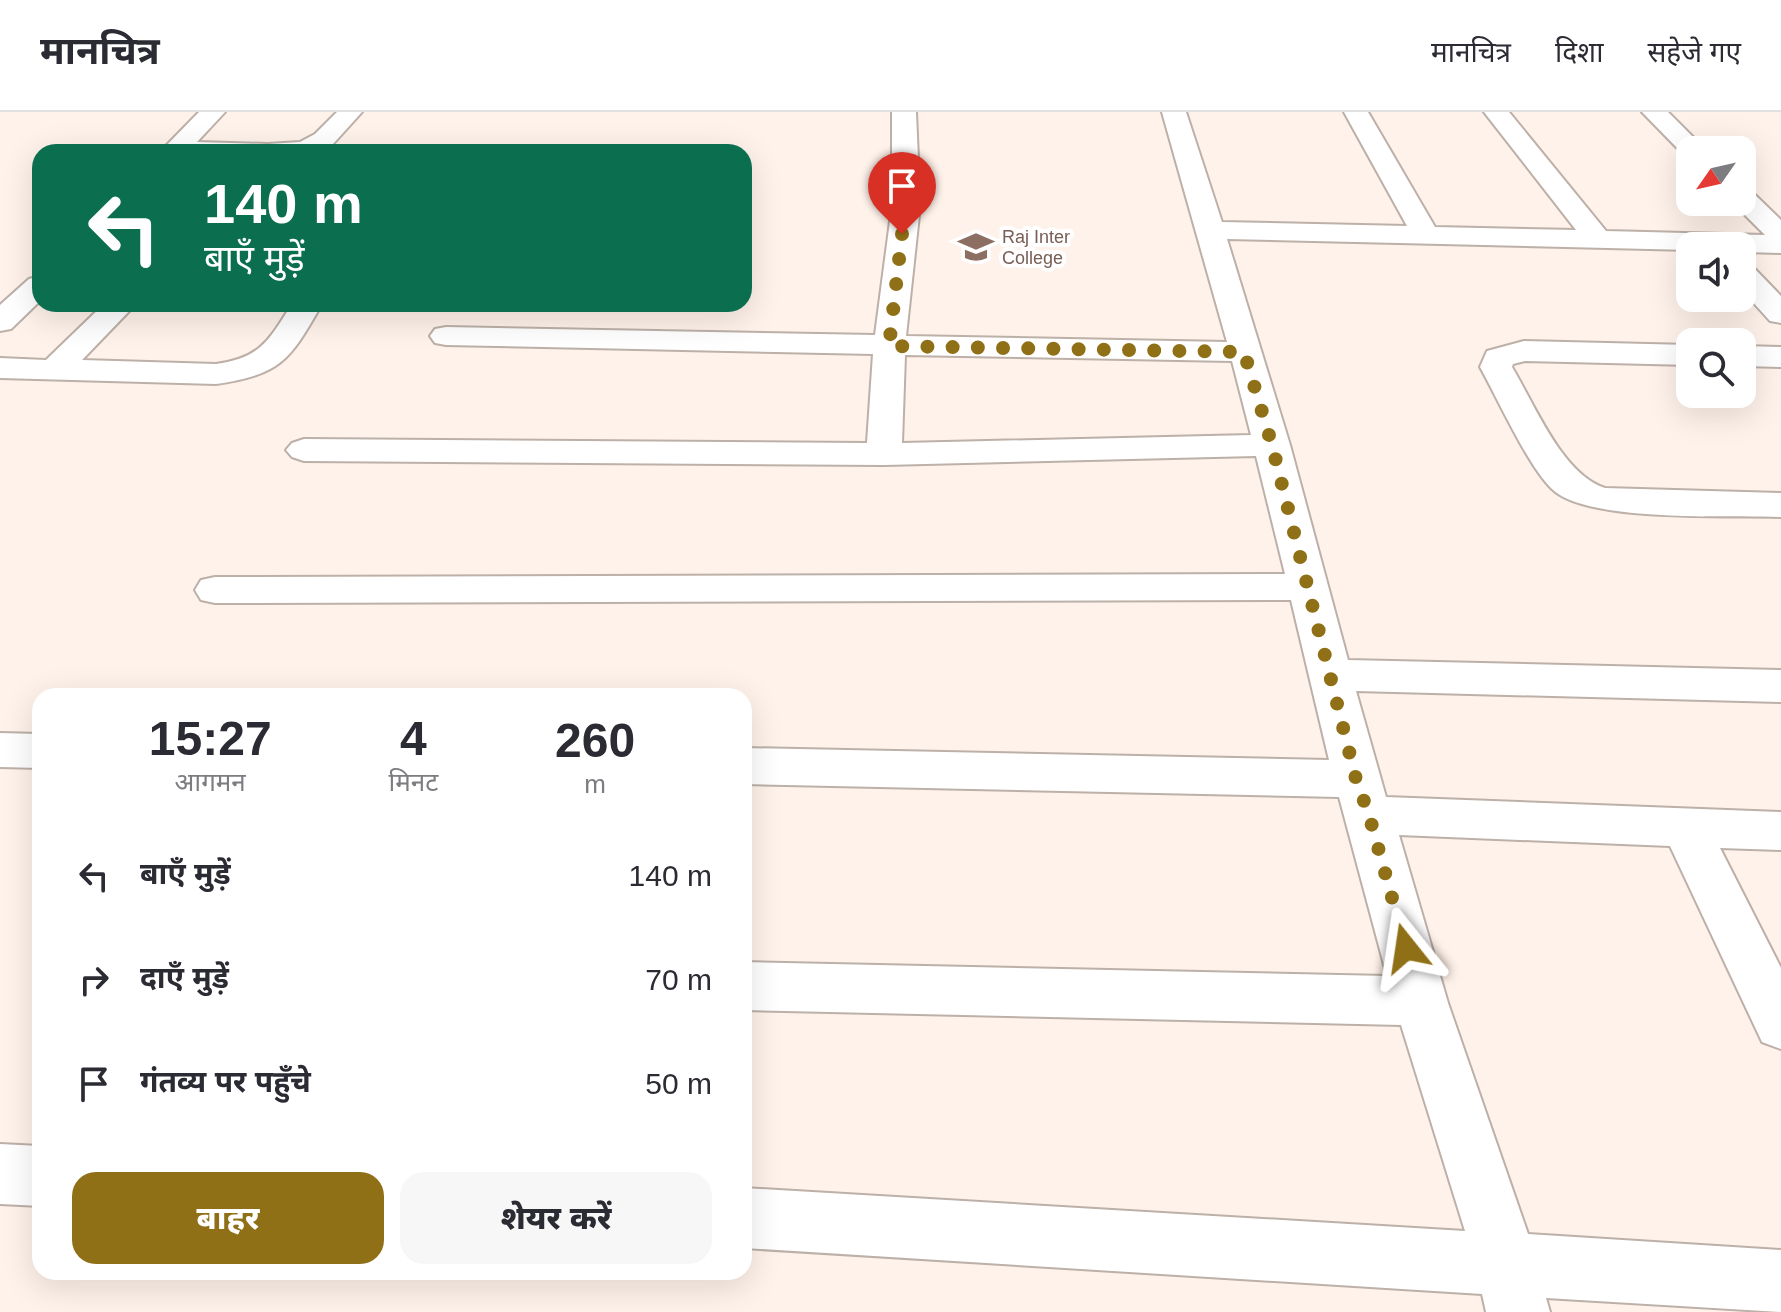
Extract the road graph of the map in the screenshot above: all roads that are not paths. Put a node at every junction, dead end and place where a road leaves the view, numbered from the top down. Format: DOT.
graph roads {
  1 [pos="213,112"];
  2 [pos="350,112"];
  3 [pos="904,112"];
  4 [pos="1174,112"];
  5 [pos="1356,112"];
  6 [pos="1496,112"];
  7 [pos="1654,112"];
  8 [pos="1679,136"];
  9 [pos="181,144"];
  10 [pos="321,144"];
  11 [pos="1756,211"];
  12 [pos="1212,230"];
  13 [pos="1781,235"];
  14 [pos="1426,236"];
  15 [pos="1599,241"];
  16 [pos="1676,244"];
  17 [pos="1756,244"];
  18 [pos="1781,244"];
  19 [pos="1756,287"];
  20 [pos="32,292"];
  21 [pos="113,312"];
  22 [pos="302,312"];
  23 [pos="1781,314"];
  24 [pos="0,322"];
  25 [pos="446,336"];
  26 [pos="889,346"];
  27 [pos="1244,352"];
  28 [pos="1676,355"];
  29 [pos="1756,356"];
  30 [pos="1781,357"];
  31 [pos="0,368"];
  32 [pos="54,370"];
  33 [pos="1272,445"];
  34 [pos="304,450"];
  35 [pos="884,454"];
  36 [pos="1781,505"];
  37 [pos="1309,587"];
  38 [pos="215,590"];
  39 [pos="1330,675"];
  40 [pos="1781,686"];
  41 [pos="0,750"];
  42 [pos="32,751"];
  43 [pos="752,766"];
  44 [pos="1363,797"];
  45 [pos="1686,828"];
  46 [pos="1781,831"];
  47 [pos="752,986"];
  48 [pos="1421,1001"];
  49 [pos="1781,1024"];
  50 [pos="0,1174"];
  51 [pos="32,1176"];
  52 [pos="752,1219"];
  53 [pos="1781,1281"];
  54 [pos="1512,1287"];
  1 -- 9 [label="street"];
  2 -- 10 [label="street"];
  3 -- 26 [label="street"];
  4 -- 12 [label="street"];
  5 -- 14 [label="street"];
  6 -- 15 [label="street"];
  7 -- 8 [label="street"];
  11 -- 13 [label="street"];
  12 -- 14 [label="street"];
  12 -- 27 [label="street"];
  14 -- 15 [label="street"];
  15 -- 16 [label="street"];
  17 -- 18 [label="street"];
  19 -- 23 [label="street"];
  20 -- 24 [label="street"];
  21 -- 32 [label="street"];
  22 -- 32 [label="street"];
  25 -- 26 [label="street"];
  26 -- 27 [label="street"];
  26 -- 35 [label="street"];
  27 -- 33 [label="street"];
  28 -- 36 [label="street"];
  29 -- 30 [label="street"];
  31 -- 32 [label="street"];
  33 -- 35 [label="street"];
  33 -- 37 [label="street"];
  34 -- 35 [label="street"];
  37 -- 38 [label="street"];
  37 -- 39 [label="street"];
  39 -- 40 [label="street"];
  39 -- 44 [label="street"];
  41 -- 42 [label="street"];
  43 -- 44 [label="street"];
  44 -- 45 [label="street"];
  44 -- 48 [label="street"];
  45 -- 46 [label="street"];
  45 -- 49 [label="street"];
  47 -- 48 [label="street"];
  48 -- 54 [label="street"];
  50 -- 51 [label="street"];
  52 -- 54 [label="street"];
  53 -- 54 [label="street"];
}
